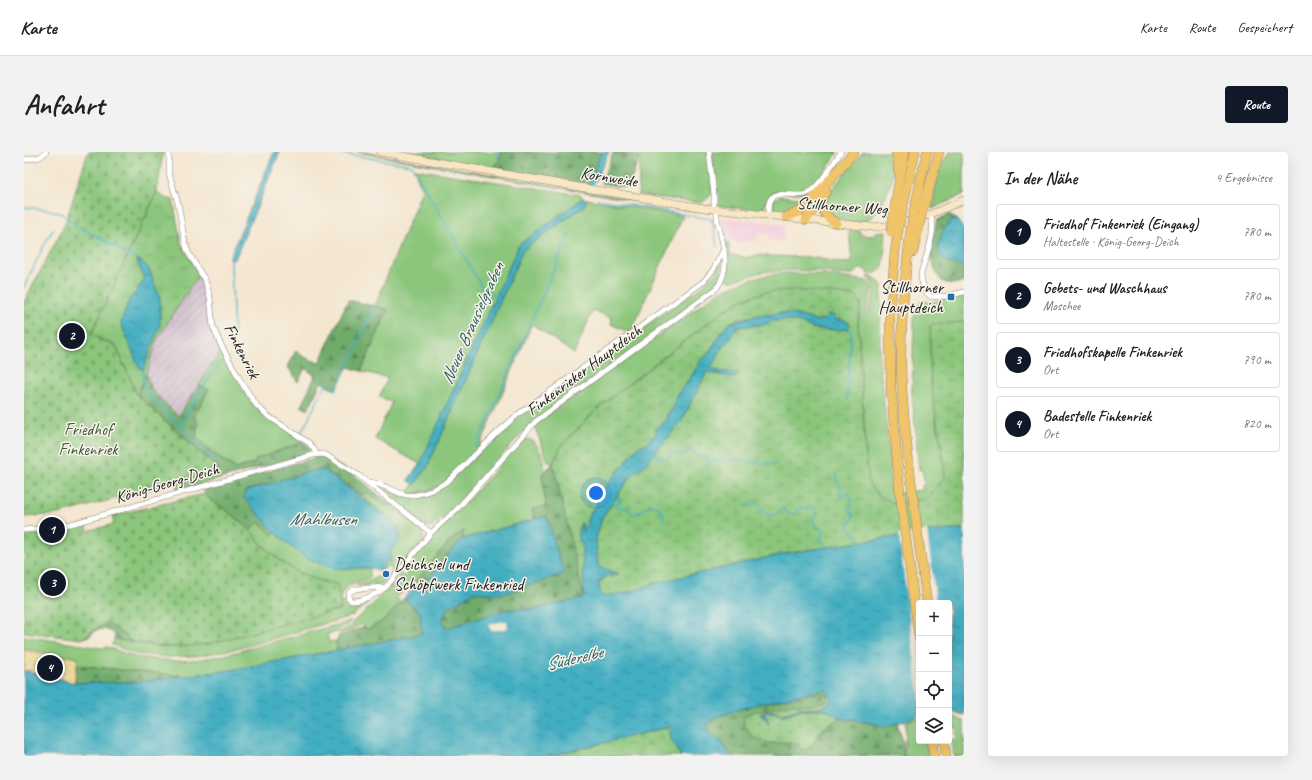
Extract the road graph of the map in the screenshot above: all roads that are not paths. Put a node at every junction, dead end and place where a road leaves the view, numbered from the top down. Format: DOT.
graph roads {
  1 [pos="46,152"];
  2 [pos="169,152"];
  3 [pos="380,152"];
  4 [pos="709,152"];
  5 [pos="841,152"];
  6 [pos="854,152"];
  7 [pos="860,152"];
  8 [pos="896,152"];
  9 [pos="905,152"];
  10 [pos="915,152"];
  11 [pos="927,152"];
  12 [pos="938,152"];
  13 [pos="944,152"];
  14 [pos="24,160"];
  15 [pos="932,174"];
  16 [pos="898,187"];
  17 [pos="822,198"];
  18 [pos="964,200"];
  19 [pos="805,208"];
  20 [pos="715,209"];
  21 [pos="921,214"];
  22 [pos="768,215"];
  23 [pos="786,217"];
  24 [pos="806,220"];
  25 [pos="896,220"];
  26 [pos="836,223"];
  27 [pos="724,249"];
  28 [pos="964,292"];
  29 [pos="316,454"];
  30 [pos="367,482"];
  31 [pos="24,530"];
  32 [pos="431,534"];
  33 [pos="386,587"];
  34 [pos="926,600"];
  35 [pos="919,636"];
  36 [pos="932,744"];
  37 [pos="944,744"];
  38 [pos="934,756"];
  39 [pos="946,756"];
  1 -- 14 [label="street"];
  2 -- 29 [label="street, Finkenriek"];
  3 -- 20 [label="main road, Kornweide"];
  4 -- 20 [label="street, Finkenrieker Hauptdeich"];
  5 -- 22 [label="street"];
  6 -- 19 [label="highway"];
  7 -- 17 [label="highway"];
  8 -- 16 [label="highway"];
  9 -- 16 [label="highway"];
  10 -- 25 [label="highway"];
  11 -- 21 [label="highway"];
  12 -- 15 [label="highway"];
  13 -- 15 [label="highway"];
  15 -- 21 [label="highway"];
  16 -- 25 [label="highway"];
  17 -- 24 [label="highway"];
  17 -- 26 [label="highway"];
  18 -- 21 [label="main road, Stillhorner Weg"];
  19 -- 23 [label="highway"];
  19 -- 24 [label="highway"];
  20 -- 22 [label="main road, Stillhorner Weg"];
  20 -- 27 [label="street, Finkenrieker Hauptdeich"];
  21 -- 26 [label="main road, Stillhorner Weg"];
  21 -- 28 [label="street"];
  21 -- 34 [label="highway, bridge"];
  22 -- 23 [label="main road, Stillhorner Weg"];
  23 -- 24 [label="main road, Stillhorner Weg"];
  24 -- 26 [label="main road, Stillhorner Weg"];
  25 -- 35 [label="highway, bridge"];
  27 -- 30 [label="street, Finkenrieker Hauptdeich"];
  27 -- 32 [label="street, Finkenrieker Hauptdeich"];
  29 -- 30 [label="street, Finkenriek"];
  29 -- 31 [label="street, König-Georg-Deich"];
  30 -- 32 [label="street, Finkenriek"];
  32 -- 33 [label="street, Finkenrieker Hauptdeich"];
  33 -- 33 [label="street, Finkenrieker Hauptdeich"];
  36 -- 38 [label="highway"];
  37 -- 39 [label="highway"];
}
